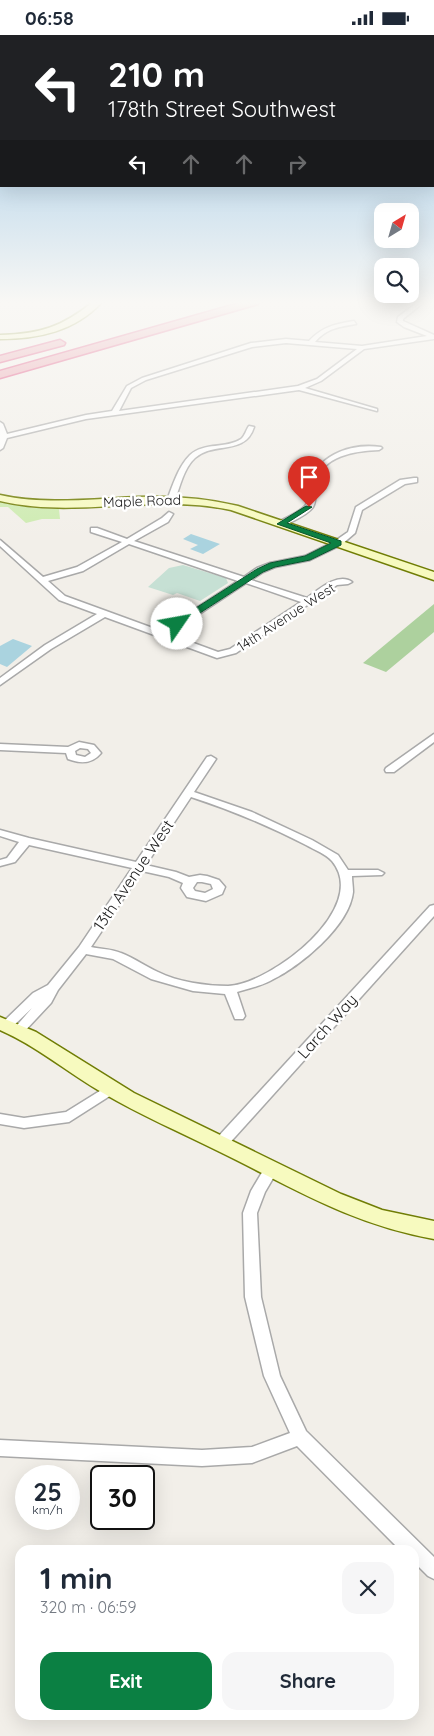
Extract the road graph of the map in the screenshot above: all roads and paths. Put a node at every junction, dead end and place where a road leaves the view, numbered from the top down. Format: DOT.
graph roads {
  1 [pos="141,381"];
  2 [pos="316,381"];
  3 [pos="299,388"];
  4 [pos="376,410"];
  5 [pos="114,414"];
  6 [pos="0,424"];
  7 [pos="251,427"];
  8 [pos="4,437"];
  9 [pos="0,447"];
  10 [pos="379,449"];
  11 [pos="414,480"];
  12 [pos="0,498"];
  13 [pos="171,500"];
  14 [pos="169,514"];
  15 [pos="280,524"];
  16 [pos="94,530"];
  17 [pos="128,541"];
  18 [pos="0,542"];
  19 [pos="338,543"];
  20 [pos="434,576"];
  21 [pos="41,580"];
  22 [pos="245,580"];
  23 [pos="348,582"];
  24 [pos="307,601"];
  25 [pos="105,613"];
  26 [pos="163,633"];
  27 [pos="0,682"];
  28 [pos="432,742"];
  29 [pos="0,747"];
  30 [pos="70,750"];
  31 [pos="211,759"];
  32 [pos="390,770"];
  33 [pos="187,793"];
  34 [pos="0,833"];
  35 [pos="26,841"];
  36 [pos="0,863"];
  37 [pos="139,865"];
  38 [pos="0,868"];
  39 [pos="346,873"];
  40 [pos="378,873"];
  41 [pos="0,874"];
  42 [pos="190,882"];
  43 [pos="434,909"];
  44 [pos="83,950"];
  45 [pos="230,990"];
  46 [pos="239,1016"];
  47 [pos="8,1027"];
  48 [pos="111,1089"];
  49 [pos="0,1119"];
  50 [pos="221,1143"];
  51 [pos="272,1168"];
  52 [pos="434,1230"];
  53 [pos="300,1437"];
  54 [pos="0,1448"];
  55 [pos="409,1545"];
  56 [pos="419,1555"];
  57 [pos="434,1570"];
  1 -- 5 [label="street"];
  2 -- 3 [label="street"];
  3 -- 4 [label="street"];
  3 -- 5 [label="street"];
  5 -- 8 [label="street"];
  6 -- 8 [label="street"];
  7 -- 13 [label="street"];
  8 -- 9 [label="street"];
  10 -- 15 [label="street"];
  11 -- 19 [label="street"];
  12 -- 13 [label="street, Maple Road"];
  13 -- 15 [label="street, Maple Road"];
  14 -- 17 [label="street"];
  15 -- 19 [label="street, Maple Road"];
  16 -- 17 [label="street"];
  17 -- 21 [label="street"];
  17 -- 22 [label="street"];
  18 -- 21 [label="street"];
  19 -- 20 [label="street, Maple Road"];
  19 -- 22 [label="street"];
  21 -- 25 [label="street"];
  22 -- 24 [label="street"];
  22 -- 26 [label="street"];
  23 -- 24 [label="street, 14th Avenue West"];
  24 -- 26 [label="street, 14th Avenue West"];
  25 -- 26 [label="street"];
  25 -- 27 [label="street"];
  28 -- 32 [label="street"];
  29 -- 30 [label="street"];
  31 -- 33 [label="street, 13th Avenue West"];
  33 -- 37 [label="street, 13th Avenue West"];
  33 -- 39 [label="street"];
  34 -- 35 [label="street"];
  35 -- 36 [label="street"];
  35 -- 37 [label="street"];
  37 -- 42 [label="street"];
  37 -- 44 [label="street, 13th Avenue West"];
  38 -- 41 [label="street"];
  39 -- 40 [label="street"];
  39 -- 45 [label="street"];
  43 -- 50 [label="street, Larch Way"];
  44 -- 45 [label="street"];
  44 -- 47 [label="street, 13th Avenue West"];
  45 -- 46 [label="street"];
  47 -- 48 [label="street"];
  48 -- 49 [label="street"];
  48 -- 50 [label="street"];
  50 -- 51 [label="street"];
  51 -- 52 [label="street"];
  51 -- 53 [label="street"];
  53 -- 54 [label="street"];
  53 -- 55 [label="street"];
  56 -- 57 [label="street"];
}
